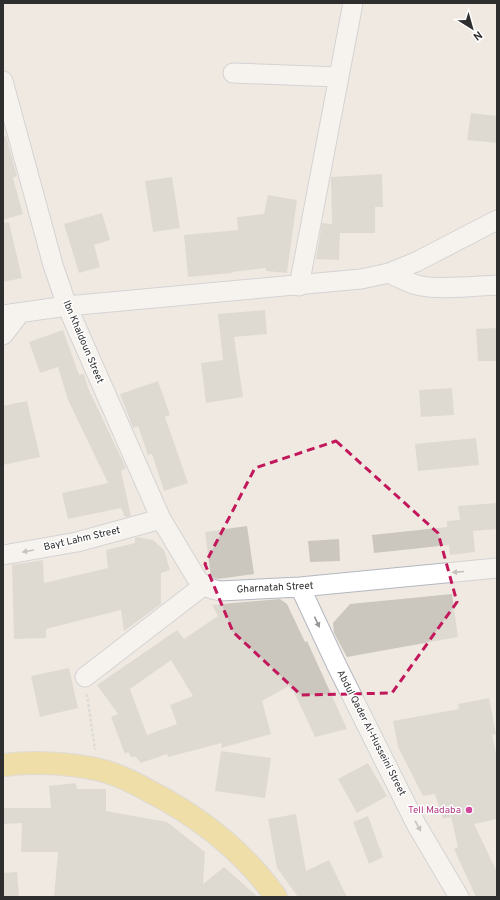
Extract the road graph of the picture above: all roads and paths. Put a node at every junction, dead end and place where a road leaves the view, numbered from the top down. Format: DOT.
graph roads {
  1 [pos="353,3"];
  2 [pos="234,72"];
  3 [pos="338,77"];
  4 [pos="5,91"];
  5 [pos="497,220"];
  6 [pos="389,273"];
  7 [pos="497,285"];
  8 [pos="299,286"];
  9 [pos="67,306"];
  10 [pos="11,314"];
  11 [pos="3,335"];
  12 [pos="161,519"];
  13 [pos="4,549"];
  14 [pos="497,568"];
  15 [pos="203,586"];
  16 [pos="300,587"];
  17 [pos="85,677"];
  18 [pos="3,765"];
  19 [pos="97,769"];
  20 [pos="276,897"];
  21 [pos="459,897"];
  1 -- 3 [label="street"];
  2 -- 3 [label="street"];
  3 -- 8 [label="street"];
  4 -- 9 [label="street, Ibn Khaldoun Street"];
  5 -- 6 [label="street"];
  6 -- 7 [label="street"];
  6 -- 8 [label="street"];
  8 -- 9 [label="street"];
  9 -- 10 [label="street"];
  9 -- 12 [label="street, Ibn Khaldoun Street"];
  10 -- 11 [label="street"];
  12 -- 13 [label="street, Bayt Lahm Street, one-way"];
  12 -- 15 [label="street, Ibn Khaldoun Street"];
  14 -- 16 [label="street, Gharnatah Street, one-way"];
  15 -- 16 [label="street, Gharnatah Street"];
  15 -- 17 [label="street"];
  16 -- 21 [label="street, Abdul Qader Al-Husseini Street, one-way"];
  17 -- 19 [label="path"];
  18 -- 19 [label="main road"];
  19 -- 20 [label="main road"];
}
